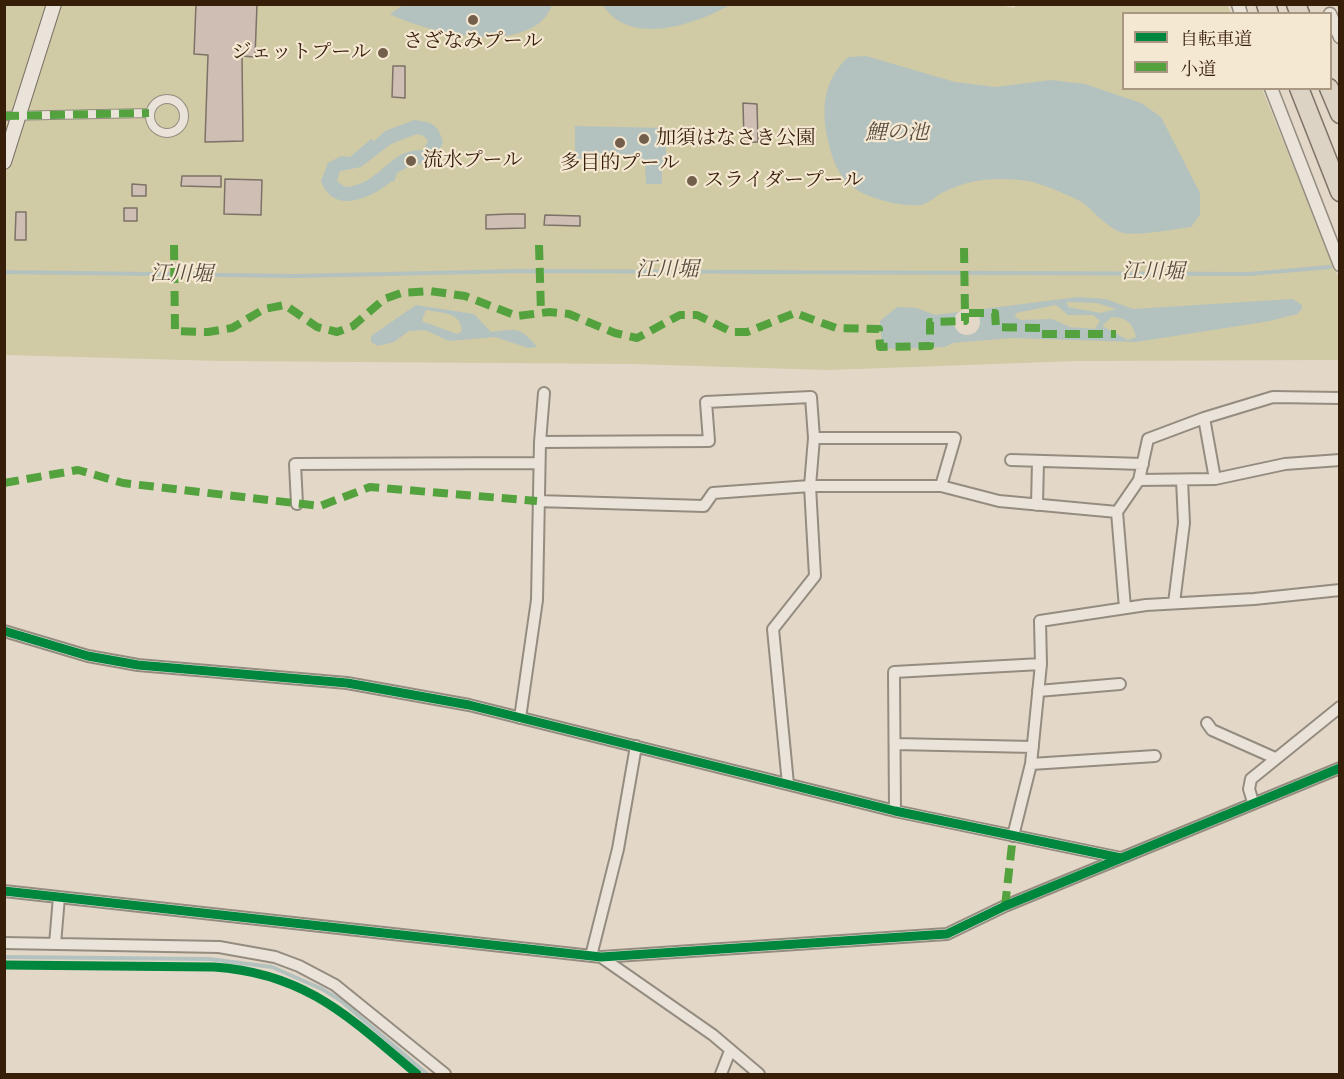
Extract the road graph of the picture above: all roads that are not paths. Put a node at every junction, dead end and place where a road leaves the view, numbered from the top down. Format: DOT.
graph roads {
  1 [pos="54,4"];
  2 [pos="1332,19"];
  3 [pos="1340,37"];
  4 [pos="1272,90"];
  5 [pos="1300,90"];
  6 [pos="1330,90"];
  7 [pos="149,113"];
  8 [pos="1340,114"];
  9 [pos="4,116"];
  10 [pos="19,116"];
  11 [pos="4,162"];
  12 [pos="1340,192"];
  13 [pos="1340,265"];
  14 [pos="544,393"];
  15 [pos="1340,398"];
  16 [pos="1204,418"];
  17 [pos="814,438"];
  18 [pos="540,442"];
  19 [pos="1011,460"];
  20 [pos="1340,460"];
  21 [pos="1038,461"];
  22 [pos="539,463"];
  23 [pos="1143,464"];
  24 [pos="1215,479"];
  25 [pos="1139,480"];
  26 [pos="1182,480"];
  27 [pos="810,486"];
  28 [pos="941,486"];
  29 [pos="537,501"];
  30 [pos="297,504"];
  31 [pos="1037,505"];
  32 [pos="1117,512"];
  33 [pos="1340,590"];
  34 [pos="1174,603"];
  35 [pos="1125,608"];
  36 [pos="4,631"];
  37 [pos="1041,664"];
  38 [pos="1120,684"];
  39 [pos="1038,692"];
  40 [pos="1340,707"];
  41 [pos="520,718"];
  42 [pos="1207,723"];
  43 [pos="895,744"];
  44 [pos="636,746"];
  45 [pos="1033,747"];
  46 [pos="1155,756"];
  47 [pos="1275,758"];
  48 [pos="1032,765"];
  49 [pos="1340,768"];
  50 [pos="788,784"];
  51 [pos="1253,802"];
  52 [pos="895,811"];
  53 [pos="1013,836"];
  54 [pos="1121,858"];
  55 [pos="4,891"];
  56 [pos="59,897"];
  57 [pos="4,944"];
  58 [pos="55,944"];
  59 [pos="596,957"];
  60 [pos="730,1051"];
  61 [pos="445,1074"];
  62 [pos="721,1074"];
  63 [pos="759,1074"];
  1 -- 10 [label="main road"];
  2 -- 3 [label="street"];
  4 -- 13 [label="street"];
  5 -- 12 [label="highway"];
  6 -- 8 [label="highway"];
  7 -- 7 [label="street"];
  7 -- 10 [label="street"];
  9 -- 10 [label="street"];
  10 -- 11 [label="main road"];
  14 -- 18 [label="street"];
  15 -- 16 [label="street"];
  16 -- 23 [label="street"];
  16 -- 24 [label="street"];
  17 -- 18 [label="street"];
  17 -- 27 [label="street"];
  17 -- 28 [label="street"];
  18 -- 22 [label="street"];
  19 -- 21 [label="street"];
  20 -- 24 [label="street"];
  21 -- 23 [label="street"];
  21 -- 31 [label="street"];
  22 -- 29 [label="street"];
  22 -- 30 [label="street"];
  23 -- 25 [label="street"];
  24 -- 26 [label="street"];
  25 -- 26 [label="street"];
  25 -- 32 [label="street"];
  26 -- 34 [label="street"];
  27 -- 28 [label="street"];
  27 -- 29 [label="street"];
  27 -- 50 [label="street"];
  28 -- 31 [label="street"];
  29 -- 41 [label="street"];
  31 -- 32 [label="street"];
  32 -- 35 [label="street"];
  33 -- 34 [label="street"];
  34 -- 35 [label="street"];
  35 -- 37 [label="street"];
  36 -- 41 [label="street"];
  37 -- 39 [label="street"];
  37 -- 43 [label="street"];
  38 -- 39 [label="street"];
  39 -- 45 [label="street"];
  40 -- 47 [label="street"];
  41 -- 44 [label="street"];
  42 -- 47 [label="street"];
  43 -- 45 [label="street"];
  43 -- 52 [label="street"];
  44 -- 50 [label="street"];
  44 -- 59 [label="street"];
  45 -- 48 [label="street"];
  46 -- 48 [label="street"];
  47 -- 51 [label="street"];
  48 -- 53 [label="street"];
  49 -- 51 [label="street"];
  50 -- 52 [label="street"];
  51 -- 54 [label="street"];
  52 -- 53 [label="street"];
  53 -- 54 [label="street"];
  54 -- 59 [label="street"];
  55 -- 56 [label="street"];
  56 -- 58 [label="street"];
  56 -- 59 [label="street"];
  57 -- 58 [label="street"];
  58 -- 61 [label="street"];
  59 -- 60 [label="street"];
  60 -- 62 [label="street"];
  60 -- 63 [label="street"];
}
